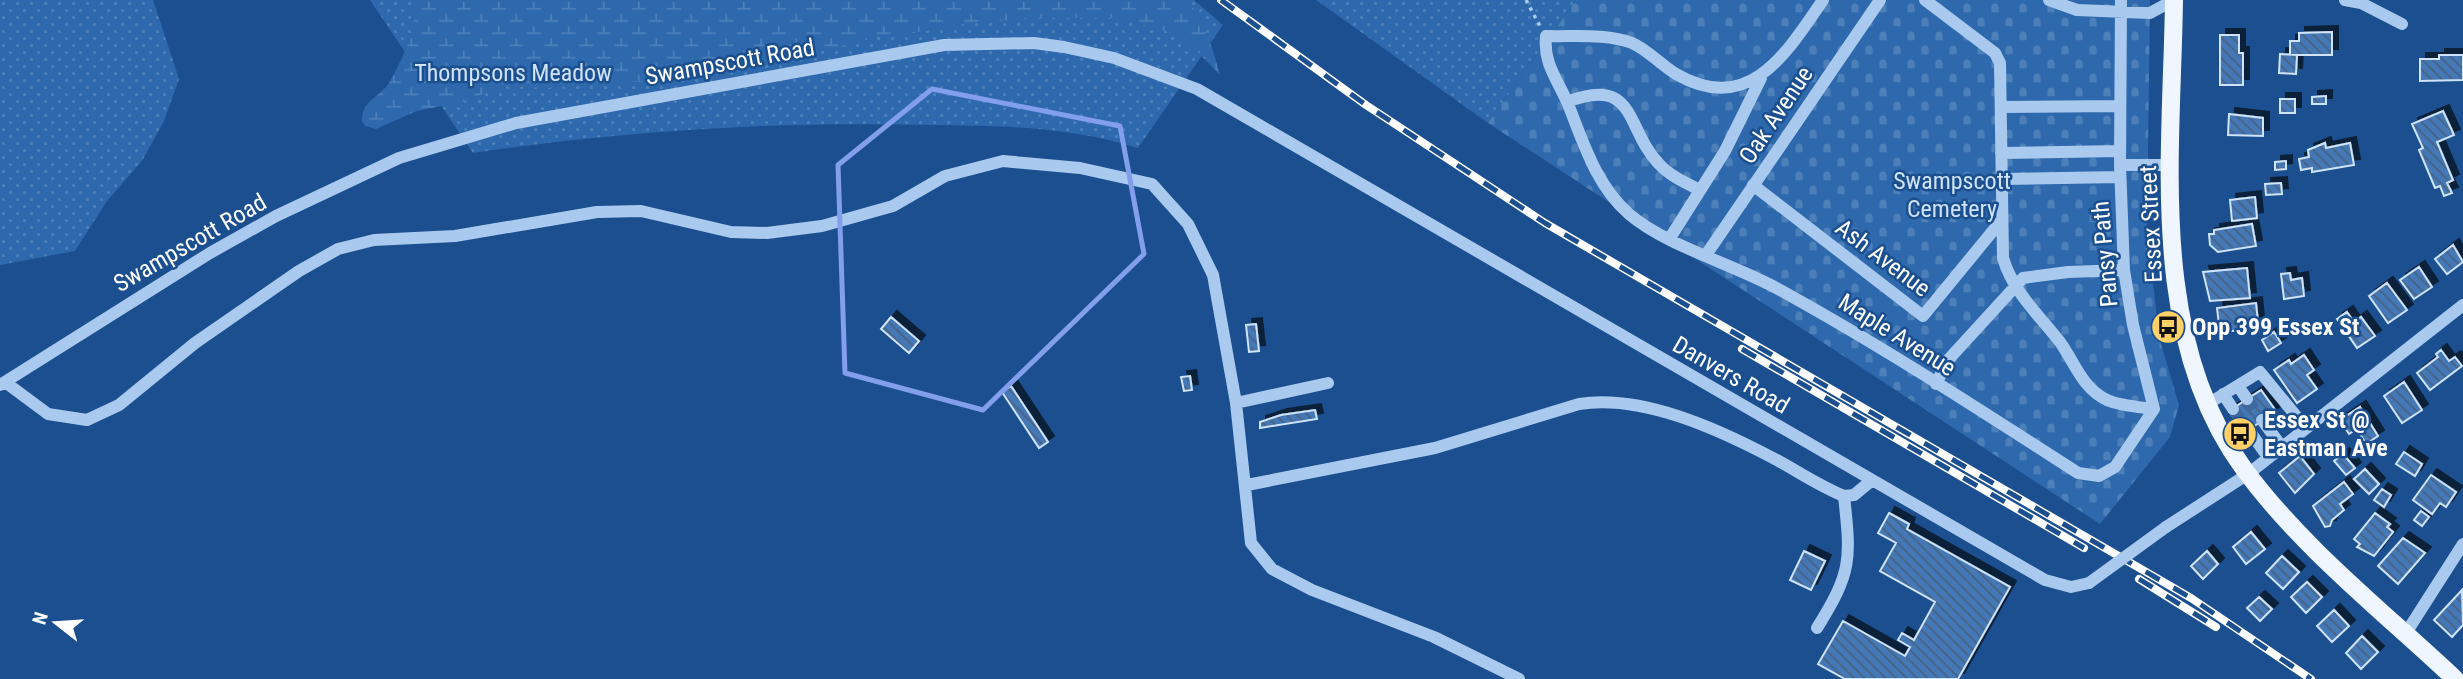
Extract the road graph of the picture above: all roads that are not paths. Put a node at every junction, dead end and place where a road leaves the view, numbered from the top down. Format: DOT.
graph roads {
  1 [pos="1823,0"];
  2 [pos="1880,0"];
  3 [pos="1925,0"];
  4 [pos="2049,0"];
  5 [pos="2174,0"];
  6 [pos="2345,0"];
  7 [pos="2120,6"];
  8 [pos="2402,24"];
  9 [pos="1761,78"];
  10 [pos="1191,86"];
  11 [pos="1567,102"];
  12 [pos="2120,106"];
  13 [pos="2001,107"];
  14 [pos="2001,153"];
  15 [pos="2120,165"];
  16 [pos="2171,165"];
  17 [pos="2001,180"];
  18 [pos="1753,185"];
  19 [pos="1700,190"];
  20 [pos="2001,222"];
  21 [pos="1670,238"];
  22 [pos="1706,255"];
  23 [pos="2124,270"];
  24 [pos="2014,285"];
  25 [pos="2463,305"];
  26 [pos="3,383"];
  27 [pos="1328,383"];
  28 [pos="1936,384"];
  29 [pos="2238,386"];
  30 [pos="2223,394"];
  31 [pos="2247,399"];
  32 [pos="1236,402"];
  33 [pos="2206,405"];
  34 [pos="2233,408"];
  35 [pos="2154,409"];
  36 [pos="2262,420"];
  37 [pos="2306,428"];
  38 [pos="2248,429"];
  39 [pos="2282,447"];
  40 [pos="2268,457"];
  41 [pos="2248,474"];
  42 [pos="1871,481"];
  43 [pos="1247,485"];
  44 [pos="1844,496"];
  45 [pos="2463,544"];
  46 [pos="1817,628"];
  47 [pos="2406,633"];
  48 [pos="1519,679"];
  49 [pos="2455,679"];
  1 -- 9 [label="street"];
  2 -- 18 [label="street, Oak Avenue"];
  3 -- 13 [label="street"];
  4 -- 7 [label="street"];
  5 -- 7 [label="street"];
  5 -- 16 [label="main road, Essex Street"];
  6 -- 8 [label="street"];
  7 -- 12 [label="street, Pansy Path"];
  9 -- 11 [label="street, Maple Avenue"];
  9 -- 19 [label="street"];
  10 -- 26 [label="street, Swampscott Road"];
  10 -- 42 [label="street, Danvers Road"];
  11 -- 19 [label="street"];
  11 -- 21 [label="street, Maple Avenue"];
  12 -- 13 [label="street"];
  12 -- 15 [label="street, Pansy Path"];
  13 -- 14 [label="street"];
  14 -- 15 [label="street"];
  14 -- 17 [label="street"];
  15 -- 16 [label="street"];
  15 -- 17 [label="street"];
  15 -- 23 [label="street, Pansy Path"];
  16 -- 33 [label="main road, Essex Street"];
  17 -- 20 [label="street"];
  18 -- 20 [label="street, Ash Avenue"];
  18 -- 22 [label="street, Oak Avenue"];
  19 -- 21 [label="street"];
  20 -- 24 [label="street"];
  21 -- 22 [label="street, Maple Avenue"];
  22 -- 28 [label="street, Maple Avenue"];
  23 -- 24 [label="street"];
  23 -- 35 [label="street, Pansy Path"];
  24 -- 28 [label="street"];
  24 -- 35 [label="street"];
  25 -- 37 [label="street, Danvers Road"];
  26 -- 32 [label="street"];
  27 -- 32 [label="street"];
  28 -- 35 [label="street, Maple Avenue"];
  29 -- 30 [label="street"];
  29 -- 31 [label="street"];
  29 -- 37 [label="street"];
  30 -- 33 [label="street"];
  30 -- 34 [label="street"];
  32 -- 43 [label="street"];
  33 -- 41 [label="main road, Essex Street"];
  36 -- 39 [label="street"];
  37 -- 39 [label="street, Danvers Road"];
  38 -- 40 [label="street"];
  39 -- 40 [label="street, Danvers Road"];
  40 -- 41 [label="street, Danvers Road"];
  41 -- 42 [label="street, Danvers Road, bridge"];
  41 -- 47 [label="main road, Essex Street"];
  42 -- 44 [label="street"];
  43 -- 44 [label="street"];
  43 -- 48 [label="street"];
  44 -- 46 [label="street"];
  45 -- 47 [label="street"];
  47 -- 49 [label="main road, Essex Street"];
}
